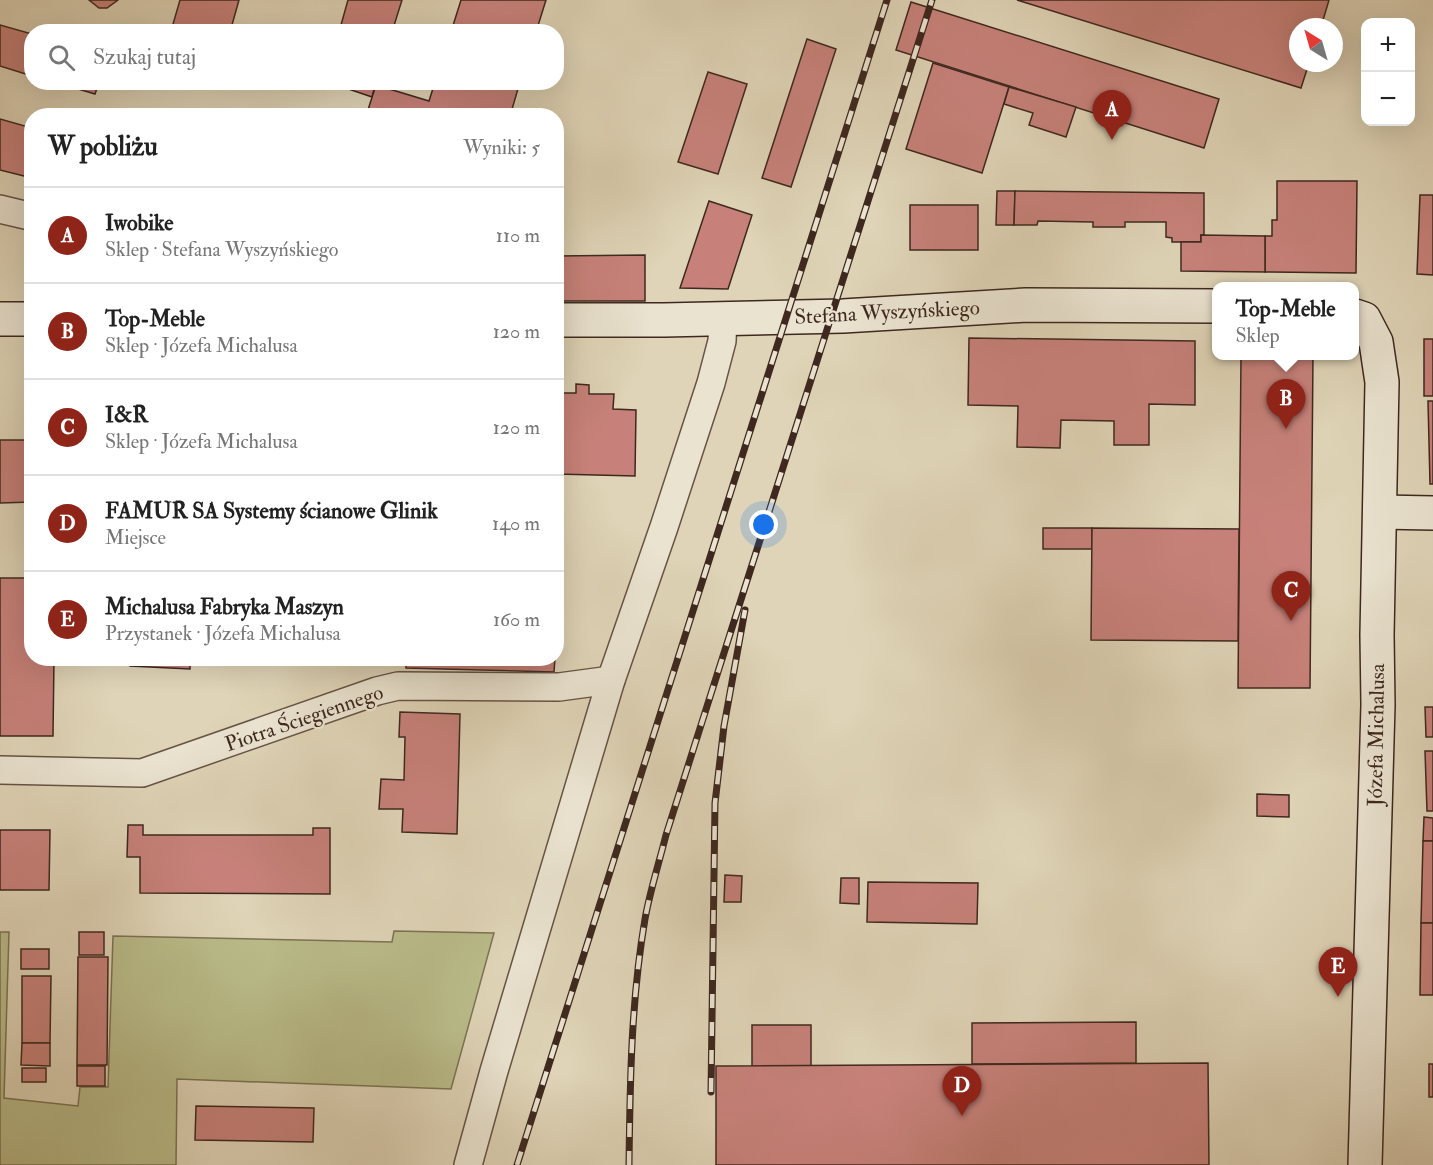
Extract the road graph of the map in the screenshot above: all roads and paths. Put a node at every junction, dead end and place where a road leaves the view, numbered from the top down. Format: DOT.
graph roads {
  1 [pos="0,209"];
  2 [pos="24,215"];
  3 [pos="1212,306"];
  4 [pos="1359,317"];
  5 [pos="0,319"];
  6 [pos="24,319"];
  7 [pos="723,319"];
  8 [pos="564,320"];
  9 [pos="1381,512"];
  10 [pos="1433,513"];
  11 [pos="611,680"];
  12 [pos="0,770"];
  13 [pos="468,1165"];
  14 [pos="1365,1165"];
  1 -- 2 [label="street"];
  3 -- 7 [label="street, Stefana Wyszyńskiego"];
  4 -- 9 [label="street, Józefa Michalusa"];
  5 -- 6 [label="street"];
  7 -- 8 [label="street, Stefana Wyszyńskiego"];
  7 -- 11 [label="street"];
  9 -- 10 [label="street"];
  9 -- 14 [label="street, Józefa Michalusa"];
  11 -- 12 [label="street, Piotra Ściegiennego"];
  11 -- 13 [label="street"];
}
